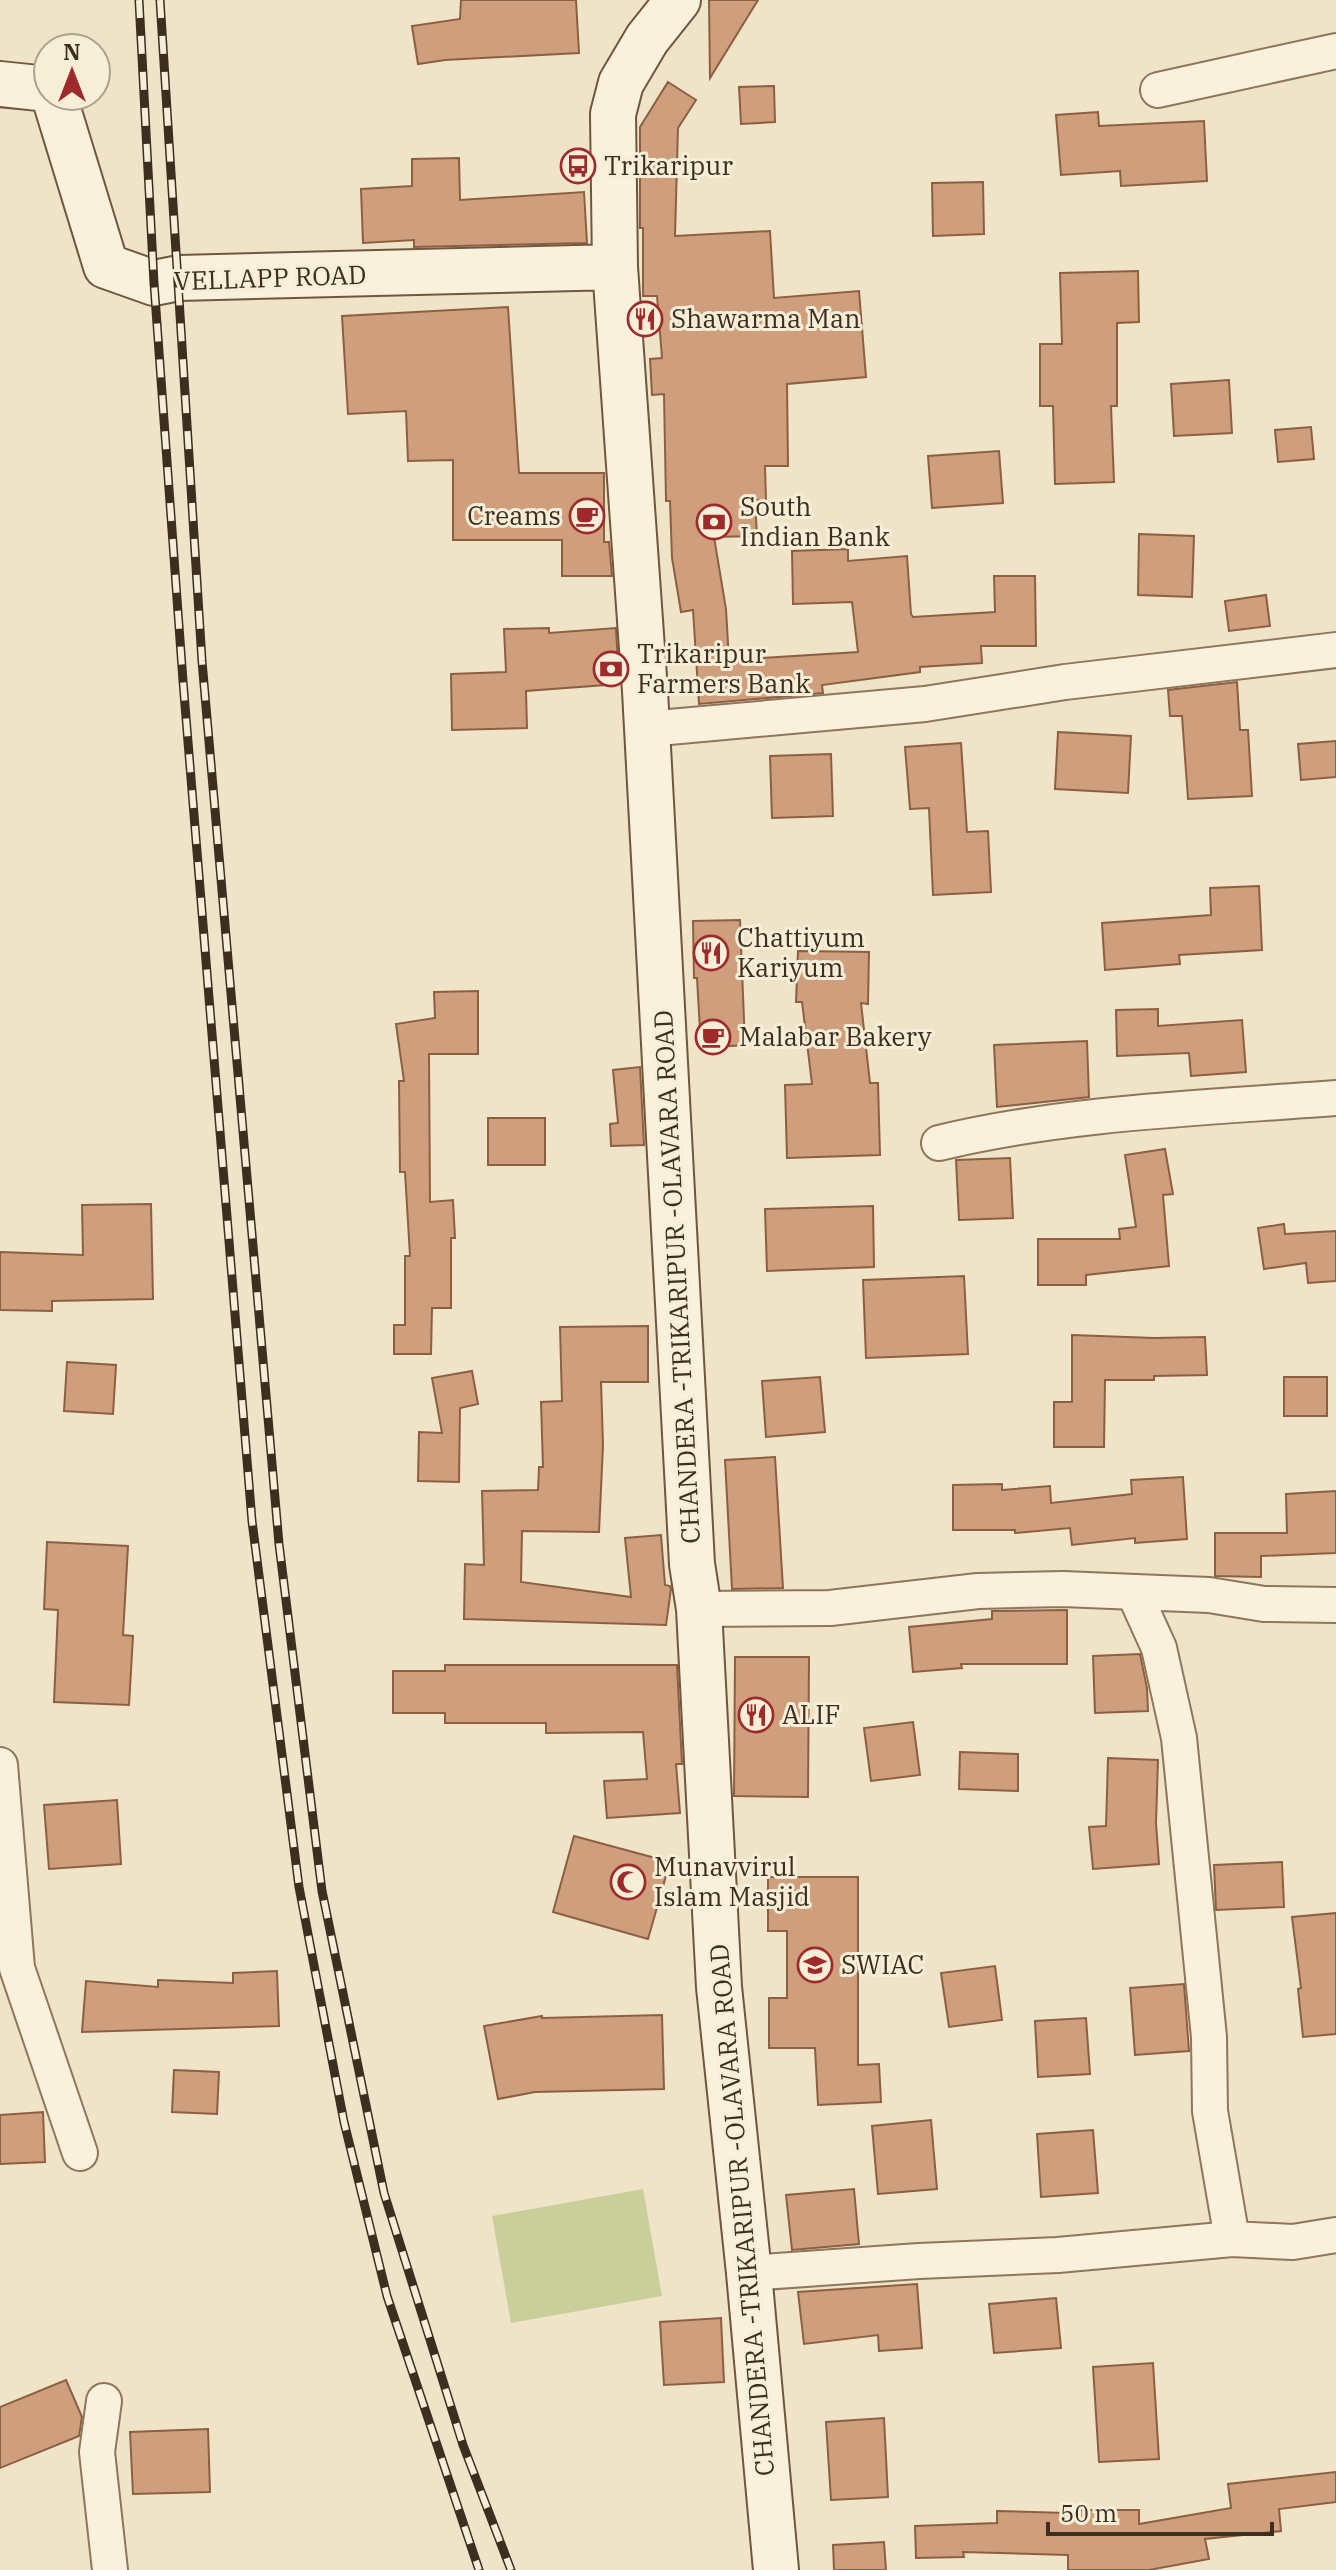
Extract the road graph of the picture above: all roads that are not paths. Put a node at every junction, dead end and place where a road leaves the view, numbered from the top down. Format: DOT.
graph roads {
  1 [pos="678,0"];
  2 [pos="1336,51"];
  3 [pos="0,84"];
  4 [pos="32,87"];
  5 [pos="1158,90"];
  6 [pos="59,112"];
  7 [pos="615,267"];
  8 [pos="1336,650"];
  9 [pos="647,729"];
  10 [pos="1336,1098"];
  11 [pos="939,1143"];
  12 [pos="1134,1593"];
  13 [pos="1336,1605"];
  14 [pos="699,1609"];
  15 [pos="0,1765"];
  16 [pos="9,1970"];
  17 [pos="80,2153"];
  18 [pos="1336,2235"];
  19 [pos="1232,2239"];
  20 [pos="749,2273"];
  21 [pos="104,2401"];
  22 [pos="110,2570"];
  23 [pos="776,2570"];
  1 -- 7 [label="main road, CHANDERA -TRIKARIPUR -OLAVARA ROAD"];
  2 -- 5 [label="street"];
  3 -- 4 [label="main road"];
  6 -- 7 [label="main road, VELLAPP ROAD"];
  7 -- 9 [label="main road, CHANDERA -TRIKARIPUR -OLAVARA ROAD"];
  8 -- 9 [label="street"];
  9 -- 14 [label="main road, CHANDERA -TRIKARIPUR -OLAVARA ROAD"];
  10 -- 11 [label="street"];
  12 -- 13 [label="street"];
  12 -- 14 [label="street"];
  12 -- 19 [label="street"];
  14 -- 20 [label="main road, CHANDERA -TRIKARIPUR -OLAVARA ROAD"];
  15 -- 16 [label="street"];
  16 -- 17 [label="street"];
  18 -- 19 [label="street"];
  19 -- 20 [label="street"];
  20 -- 23 [label="main road, CHANDERA -TRIKARIPUR -OLAVARA ROAD"];
  21 -- 22 [label="street"];
}
